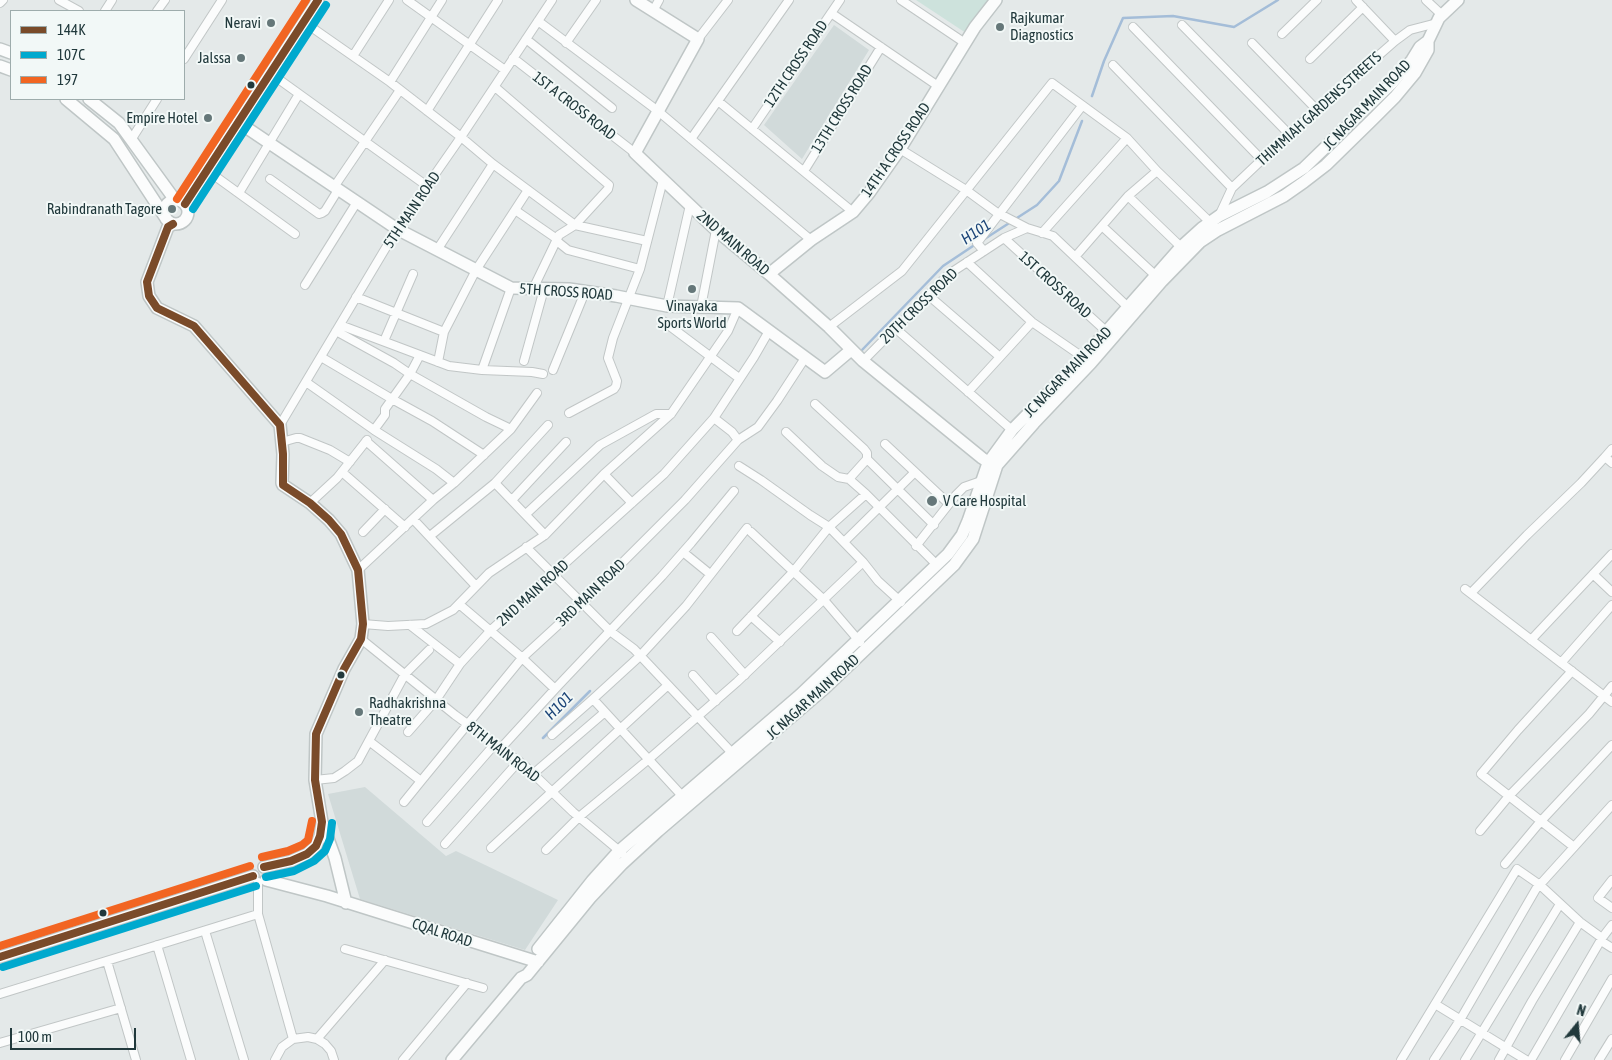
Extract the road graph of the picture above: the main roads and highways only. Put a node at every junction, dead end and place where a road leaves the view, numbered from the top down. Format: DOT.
graph roads {
  1 [pos="318,0"];
  2 [pos="636,0"];
  3 [pos="996,0"];
  4 [pos="1458,0"];
  5 [pos="67,100"];
  6 [pos="90,100"];
  7 [pos="238,122"];
  8 [pos="180,202"];
  9 [pos="169,220"];
  10 [pos="1216,223"];
  11 [pos="769,274"];
  12 [pos="1132,310"];
  13 [pos="851,350"];
  14 [pos="1088,360"];
  15 [pos="992,465"];
  16 [pos="987,481"];
  17 [pos="904,605"];
  18 [pos="322,822"];
  19 [pos="259,880"];
  20 [pos="346,903"];
  21 [pos="0,957"];
  22 [pos="534,961"];
  23 [pos="452,1060"];
  1 -- 7 [label="main road"];
  2 -- 11 [label="main road, 2ND MAIN ROAD"];
  3 -- 11 [label="main road, 14TH A CROSS ROAD"];
  4 -- 10 [label="main road, JC NAGAR MAIN ROAD"];
  5 -- 9 [label="main road"];
  6 -- 8 [label="main road"];
  7 -- 8 [label="main road"];
  7 -- 13 [label="main road, 5TH CROSS ROAD"];
  8 -- 9 [label="main road"];
  8 -- 9 [label="main road"];
  9 -- 18 [label="main road"];
  10 -- 12 [label="main road, JC NAGAR MAIN ROAD"];
  10 -- 12 [label="main road, JC NAGAR MAIN ROAD"];
  11 -- 13 [label="main road, 2ND MAIN ROAD"];
  12 -- 14 [label="main road, JC NAGAR MAIN ROAD"];
  12 -- 14 [label="main road, JC NAGAR MAIN ROAD"];
  13 -- 15 [label="main road, 2ND MAIN ROAD"];
  14 -- 15 [label="main road, JC NAGAR MAIN ROAD"];
  14 -- 15 [label="main road, JC NAGAR MAIN ROAD"];
  15 -- 16 [label="main road, JC NAGAR MAIN ROAD"];
  16 -- 17 [label="main road, JC NAGAR MAIN ROAD"];
  16 -- 17 [label="main road, JC NAGAR MAIN ROAD"];
  17 -- 22 [label="main road, JC NAGAR MAIN ROAD"];
  18 -- 19 [label="main road"];
  18 -- 20 [label="main road"];
  19 -- 20 [label="main road, CQAL ROAD"];
  19 -- 21 [label="main road"];
  20 -- 22 [label="main road, CQAL ROAD"];
  22 -- 23 [label="main road, JC NAGAR MAIN ROAD"];
}
